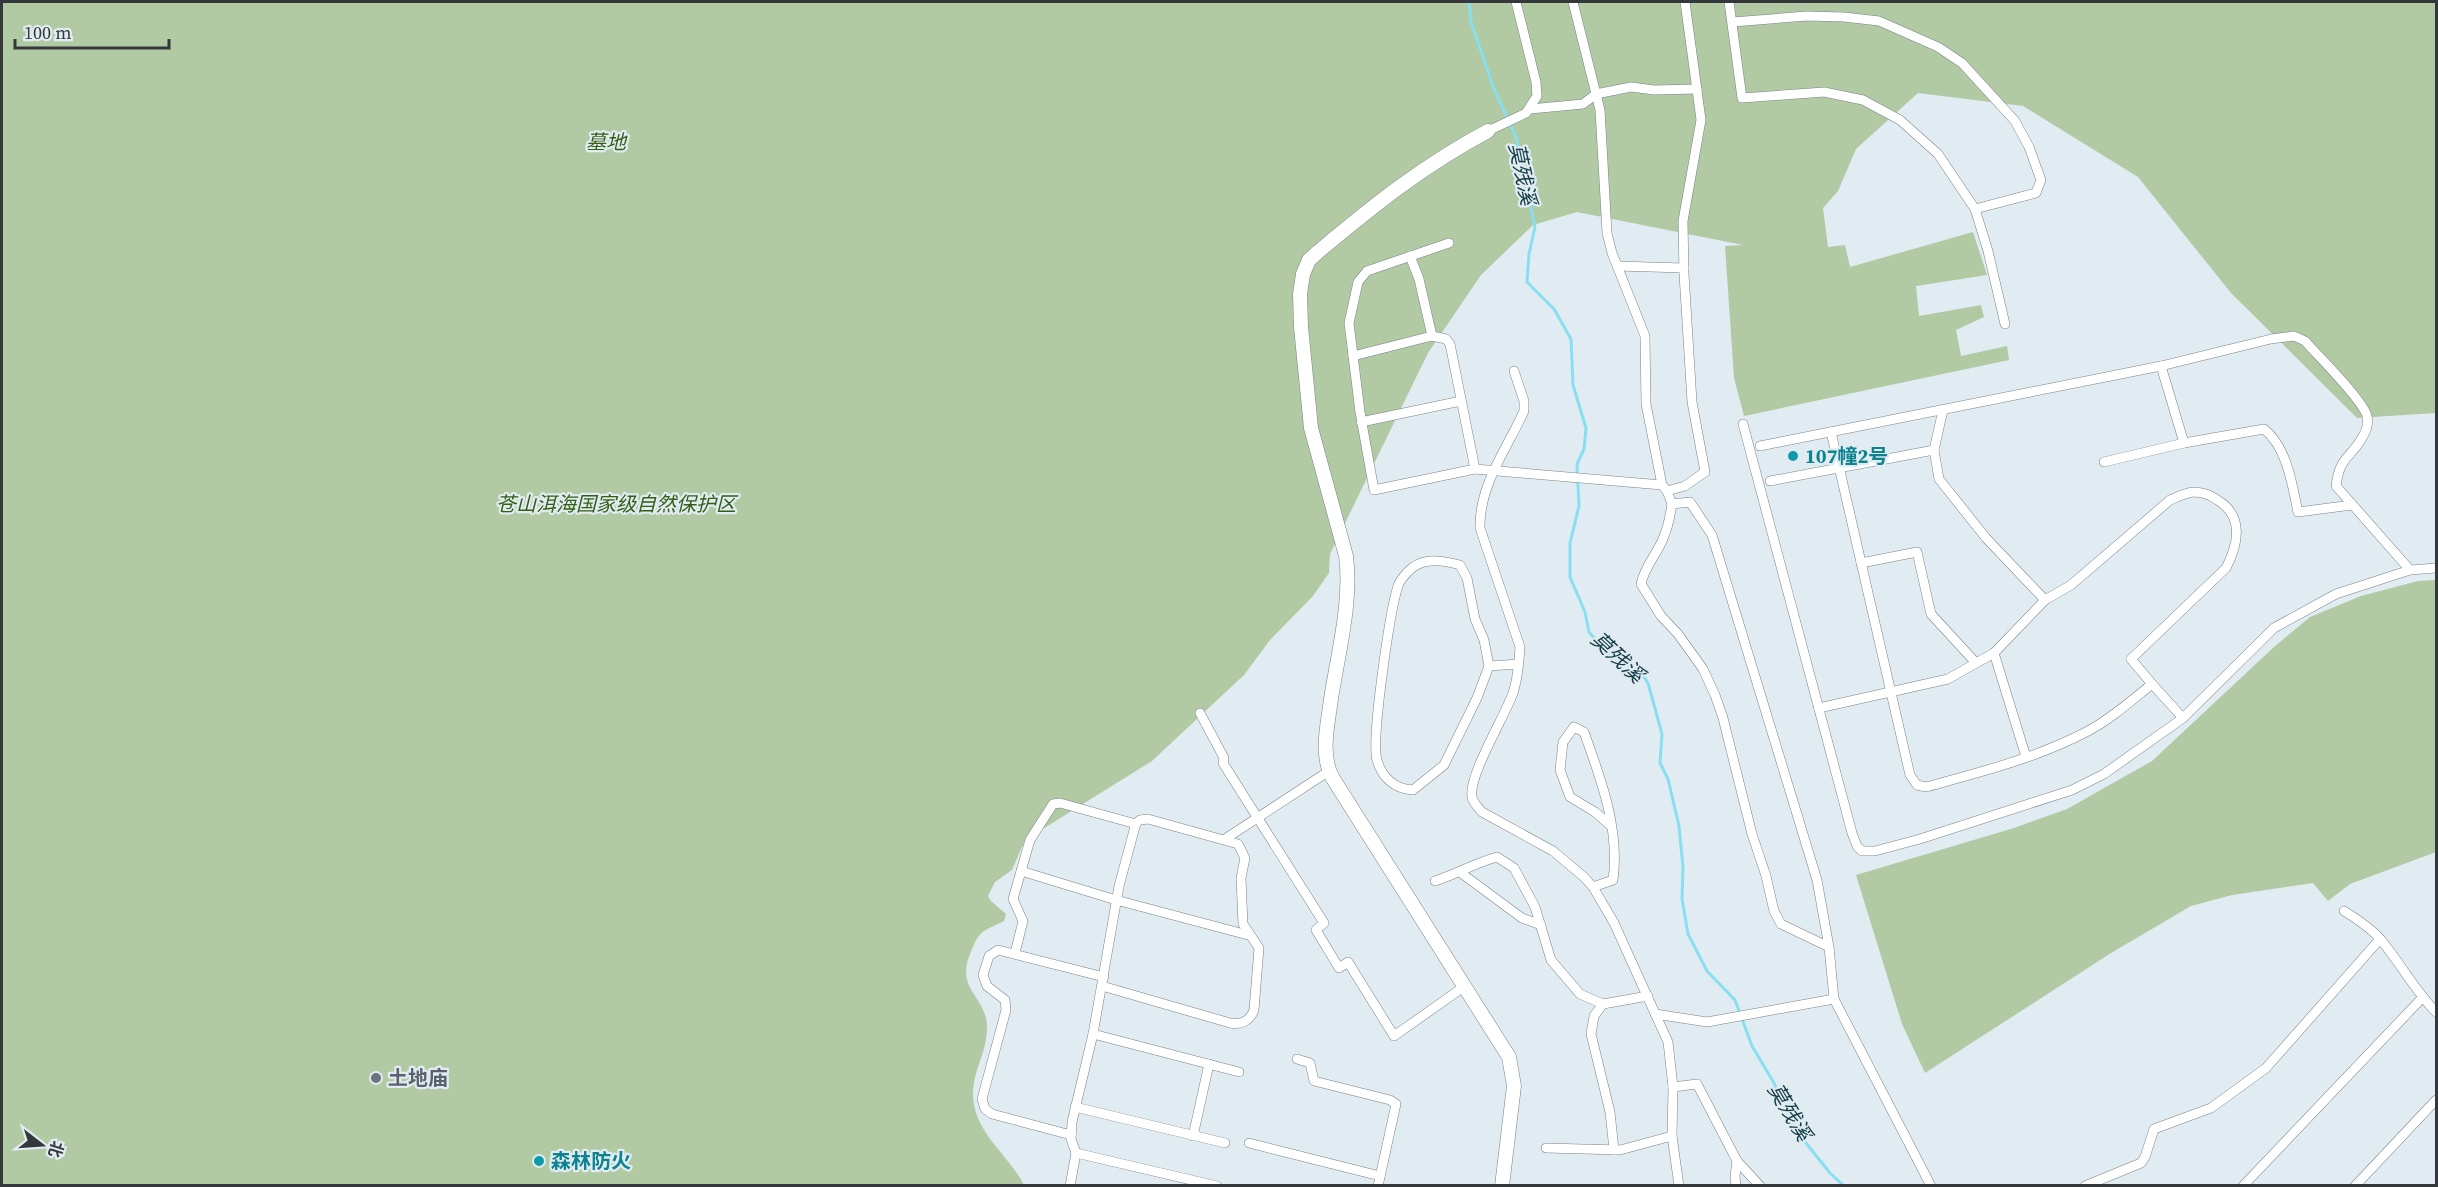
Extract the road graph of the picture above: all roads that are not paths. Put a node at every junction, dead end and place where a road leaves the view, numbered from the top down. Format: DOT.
graph roads {
  1 [pos="1516,2"];
  2 [pos="1573,2"];
  3 [pos="1685,2"];
  4 [pos="1729,2"];
  5 [pos="1733,22"];
  6 [pos="1697,89"];
  7 [pos="1596,94"];
  8 [pos="1528,111"];
  9 [pos="1488,131"];
  10 [pos="1975,209"];
  11 [pos="1449,243"];
  12 [pos="1410,256"];
  13 [pos="1617,266"];
  14 [pos="1684,268"];
  15 [pos="2005,324"];
  16 [pos="1432,336"];
  17 [pos="1353,356"];
  18 [pos="2161,366"];
  19 [pos="1514,370"];
  20 [pos="1461,401"];
  21 [pos="1943,410"];
  22 [pos="1361,422"];
  23 [pos="1743,424"];
  24 [pos="1831,432"];
  25 [pos="2184,443"];
  26 [pos="1760,446"];
  27 [pos="1934,450"];
  28 [pos="2104,462"];
  29 [pos="1840,468"];
  30 [pos="1475,469"];
  31 [pos="1493,472"];
  32 [pos="1770,480"];
  33 [pos="1686,486"];
  34 [pos="1664,488"];
  35 [pos="1690,502"];
  36 [pos="1672,504"];
  37 [pos="2352,505"];
  38 [pos="1861,563"];
  39 [pos="2436,568"];
  40 [pos="2410,570"];
  41 [pos="2045,600"];
  42 [pos="1994,653"];
  43 [pos="1976,663"];
  44 [pos="1519,664"];
  45 [pos="1489,666"];
  46 [pos="2152,684"];
  47 [pos="1890,691"];
  48 [pos="1819,708"];
  49 [pos="1200,713"];
  50 [pos="2183,718"];
  51 [pos="2026,758"];
  52 [pos="1329,771"];
  53 [pos="1258,818"];
  54 [pos="1136,824"];
  55 [pos="1611,826"];
  56 [pos="1225,839"];
  57 [pos="1021,871"];
  58 [pos="1461,873"];
  59 [pos="1436,881"];
  60 [pos="1593,887"];
  61 [pos="1116,900"];
  62 [pos="2344,911"];
  63 [pos="1540,925"];
  64 [pos="1248,935"];
  65 [pos="2380,939"];
  66 [pos="1829,947"];
  67 [pos="1015,953"];
  68 [pos="1103,982"];
  69 [pos="1465,986"];
  70 [pos="1648,996"];
  71 [pos="2423,998"];
  72 [pos="1834,999"];
  73 [pos="1603,1004"];
  74 [pos="2436,1012"];
  75 [pos="1655,1014"];
  76 [pos="1093,1034"];
  77 [pos="1297,1059"];
  78 [pos="1209,1064"];
  79 [pos="1239,1072"];
  80 [pos="1673,1087"];
  81 [pos="2436,1100"];
  82 [pos="1076,1107"];
  83 [pos="1071,1135"];
  84 [pos="1193,1136"];
  85 [pos="1672,1136"];
  86 [pos="1225,1143"];
  87 [pos="1249,1143"];
  88 [pos="1546,1148"];
  89 [pos="1614,1150"];
  90 [pos="1076,1153"];
  91 [pos="1737,1161"];
  92 [pos="1379,1181"];
  93 [pos="1070,1185"];
  94 [pos="1217,1185"];
  95 [pos="1502,1185"];
  96 [pos="1679,1185"];
  97 [pos="1736,1185"];
  98 [pos="1761,1185"];
  99 [pos="1931,1185"];
  100 [pos="2085,1185"];
  101 [pos="2243,1185"];
  102 [pos="2355,1185"];
  1 -- 8 [label="street"];
  2 -- 7 [label="street"];
  3 -- 6 [label="street"];
  4 -- 5 [label="street"];
  5 -- 10 [label="street"];
  5 -- 10 [label="street"];
  6 -- 7 [label="street"];
  6 -- 14 [label="street"];
  7 -- 8 [label="street"];
  7 -- 13 [label="street"];
  8 -- 9 [label="street"];
  9 -- 52 [label="street"];
  10 -- 15 [label="street"];
  11 -- 12 [label="street"];
  12 -- 16 [label="street"];
  12 -- 17 [label="street"];
  13 -- 14 [label="street"];
  13 -- 34 [label="street"];
  14 -- 33 [label="street"];
  16 -- 17 [label="street"];
  16 -- 20 [label="street"];
  17 -- 22 [label="street"];
  18 -- 21 [label="street"];
  18 -- 25 [label="street"];
  18 -- 37 [label="street"];
  19 -- 31 [label="street"];
  20 -- 22 [label="street"];
  20 -- 30 [label="street"];
  21 -- 24 [label="street"];
  21 -- 27 [label="street"];
  22 -- 30 [label="street"];
  23 -- 48 [label="street"];
  24 -- 26 [label="street"];
  24 -- 29 [label="street"];
  25 -- 28 [label="street"];
  25 -- 37 [label="street"];
  27 -- 29 [label="street"];
  27 -- 41 [label="street"];
  29 -- 32 [label="street"];
  29 -- 38 [label="street"];
  30 -- 31 [label="street"];
  31 -- 34 [label="street"];
  31 -- 44 [label="street"];
  33 -- 34 [label="street"];
  33 -- 35 [label="street"];
  34 -- 36 [label="street"];
  35 -- 36 [label="street"];
  35 -- 66 [label="street"];
  36 -- 66 [label="street"];
  37 -- 40 [label="street"];
  38 -- 43 [label="street"];
  38 -- 47 [label="street"];
  39 -- 40 [label="street"];
  40 -- 50 [label="street"];
  41 -- 42 [label="street"];
  41 -- 46 [label="street"];
  42 -- 43 [label="street"];
  42 -- 51 [label="street"];
  43 -- 47 [label="street"];
  44 -- 45 [label="street"];
  44 -- 60 [label="street"];
  45 -- 45 [label="street"];
  46 -- 50 [label="street"];
  46 -- 51 [label="street"];
  47 -- 48 [label="street"];
  47 -- 51 [label="street"];
  48 -- 50 [label="street"];
  49 -- 53 [label="street"];
  52 -- 53 [label="street"];
  52 -- 69 [label="street"];
  53 -- 56 [label="street"];
  53 -- 69 [label="street"];
  54 -- 56 [label="street"];
  54 -- 57 [label="street"];
  54 -- 61 [label="street"];
  55 -- 55 [label="street"];
  55 -- 60 [label="street"];
  56 -- 64 [label="street"];
  57 -- 61 [label="street"];
  57 -- 67 [label="street"];
  58 -- 59 [label="street"];
  58 -- 63 [label="street"];
  58 -- 63 [label="street"];
  60 -- 70 [label="street"];
  61 -- 64 [label="street"];
  61 -- 68 [label="street"];
  62 -- 65 [label="street"];
  63 -- 73 [label="street"];
  64 -- 68 [label="street"];
  65 -- 71 [label="street"];
  65 -- 100 [label="street"];
  66 -- 72 [label="street"];
  67 -- 68 [label="street"];
  67 -- 83 [label="street"];
  68 -- 76 [label="street"];
  69 -- 95 [label="street"];
  70 -- 73 [label="street"];
  70 -- 75 [label="street"];
  71 -- 74 [label="street"];
  71 -- 101 [label="street"];
  72 -- 75 [label="street"];
  72 -- 99 [label="street"];
  73 -- 89 [label="street"];
  75 -- 80 [label="street"];
  76 -- 78 [label="street"];
  76 -- 82 [label="street"];
  77 -- 92 [label="street"];
  78 -- 79 [label="street"];
  78 -- 84 [label="street"];
  80 -- 85 [label="street"];
  80 -- 91 [label="street"];
  81 -- 102 [label="street"];
  82 -- 83 [label="street"];
  82 -- 84 [label="street"];
  83 -- 90 [label="street"];
  84 -- 86 [label="street"];
  85 -- 89 [label="street"];
  85 -- 96 [label="street"];
  87 -- 92 [label="street"];
  88 -- 89 [label="street"];
  90 -- 93 [label="street"];
  90 -- 94 [label="street"];
  91 -- 97 [label="street"];
  91 -- 98 [label="street"];
}
